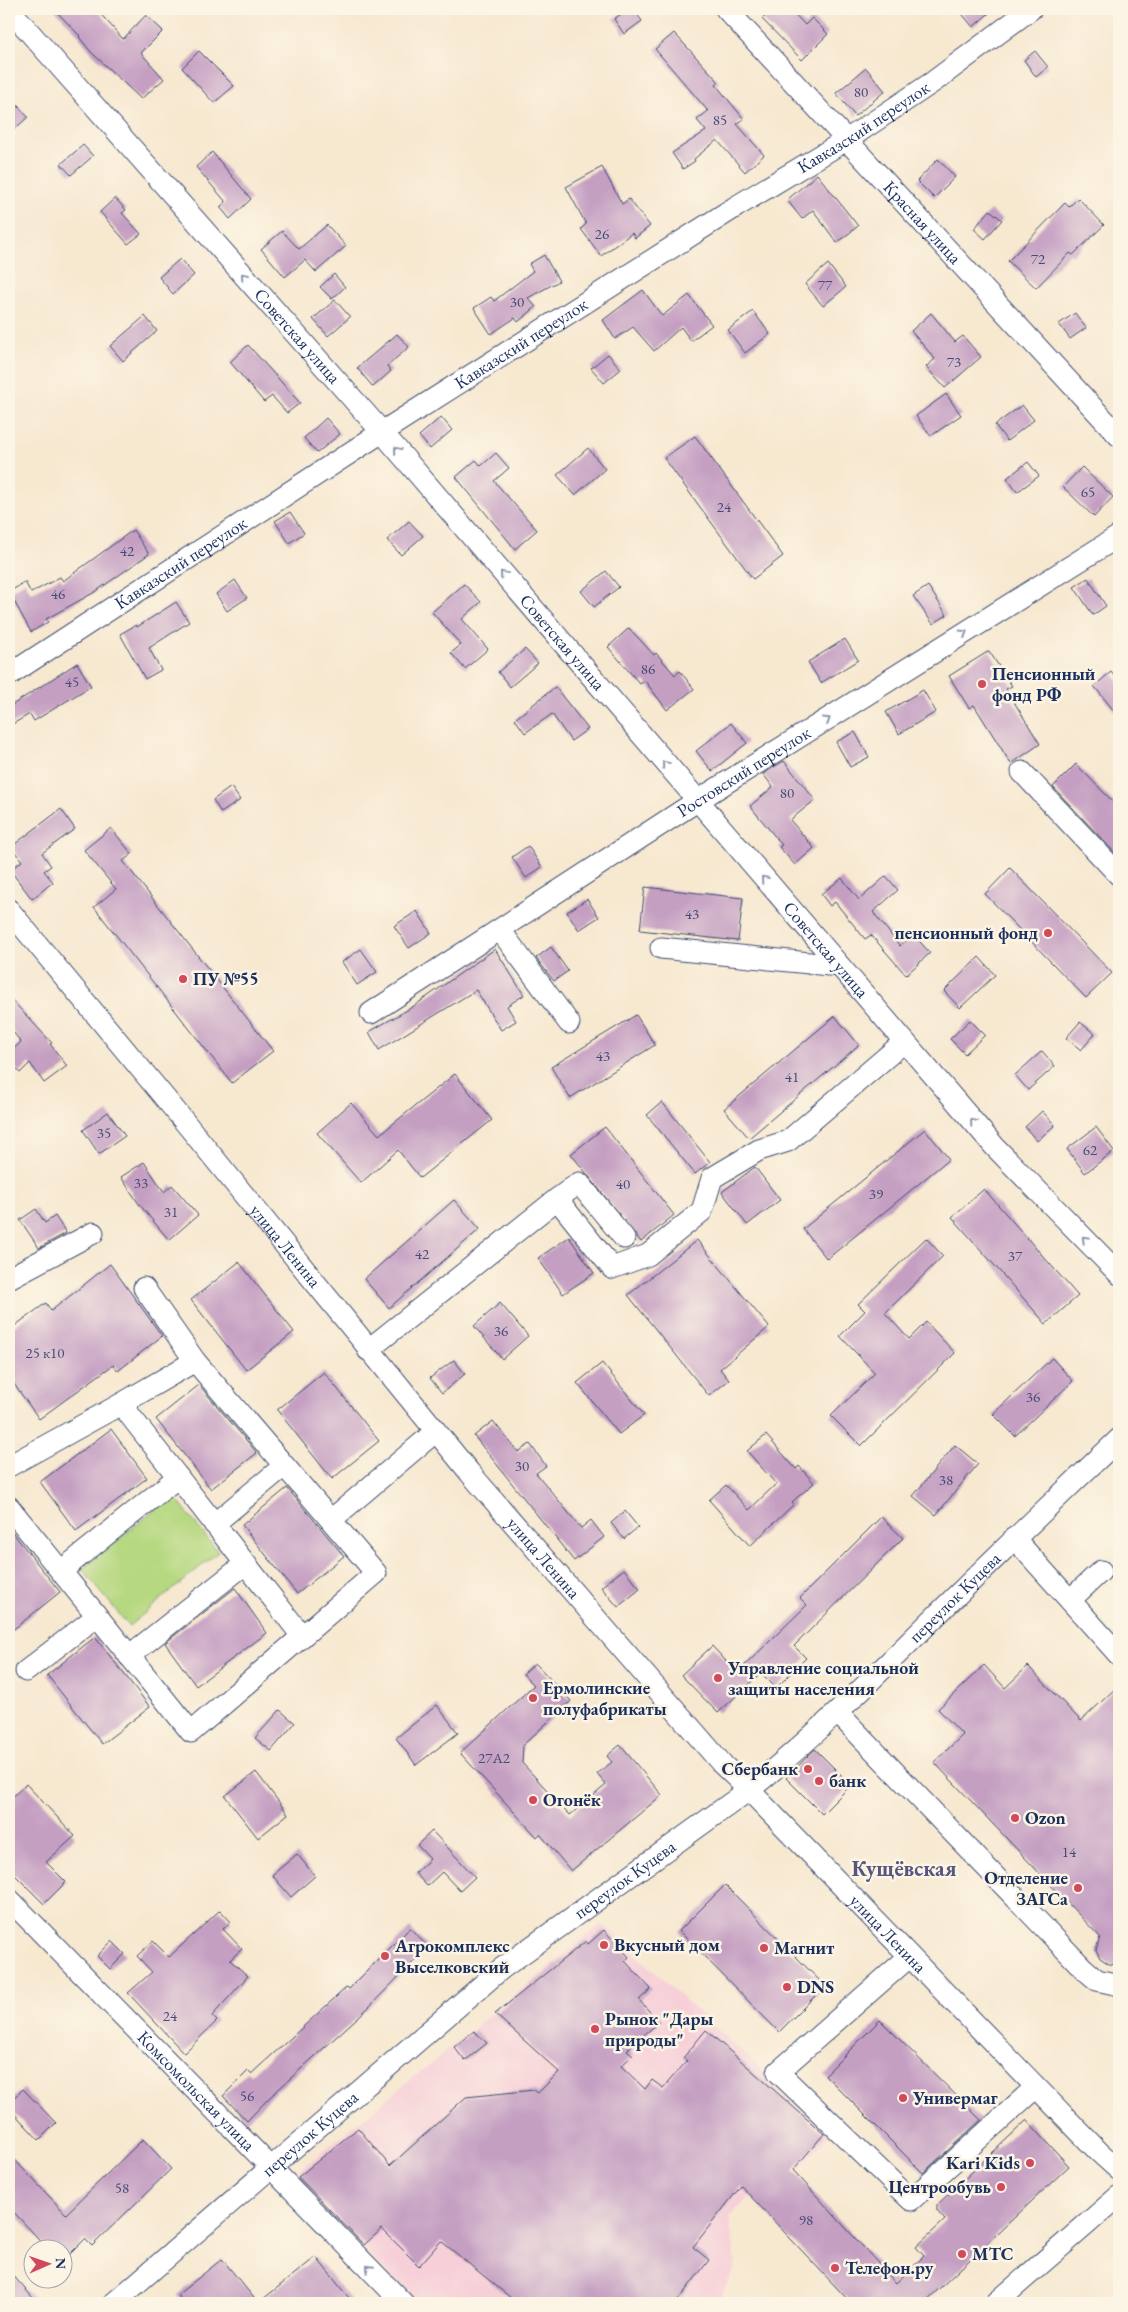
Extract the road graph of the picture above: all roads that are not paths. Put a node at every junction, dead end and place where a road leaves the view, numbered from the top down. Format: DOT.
graph roads {
  1 [pos="10,9"];
  2 [pos="726,9"];
  3 [pos="1031,9"];
  4 [pos="848,139"];
  5 [pos="382,432"];
  6 [pos="1119,436"];
  7 [pos="1119,536"];
  8 [pos="9,675"];
  9 [pos="1022,772"];
  10 [pos="696,801"];
  11 [pos="1119,876"];
  12 [pos="9,910"];
  13 [pos="500,930"];
  14 [pos="661,948"];
  15 [pos="839,966"];
  16 [pos="371,1013"];
  17 [pos="569,1023"];
  18 [pos="904,1042"];
  19 [pos="557,1199"];
  20 [pos="94,1233"];
  21 [pos="624,1238"];
  22 [pos="1119,1274"];
  23 [pos="9,1278"];
  24 [pos="144,1288"];
  25 [pos="368,1350"];
  26 [pos="195,1361"];
  27 [pos="121,1404"];
  28 [pos="436,1432"];
  29 [pos="1119,1439"];
  30 [pos="9,1466"];
  31 [pos="284,1466"];
  32 [pos="178,1477"];
  33 [pos="9,1507"];
  34 [pos="331,1520"];
  35 [pos="214,1524"];
  36 [pos="1014,1538"];
  37 [pos="246,1564"];
  38 [pos="60,1571"];
  39 [pos="1101,1571"];
  40 [pos="1070,1600"];
  41 [pos="97,1616"];
  42 [pos="302,1636"];
  43 [pos="1119,1654"];
  44 [pos="130,1656"];
  45 [pos="26,1670"];
  46 [pos="838,1713"];
  47 [pos="749,1790"];
  48 [pos="9,1899"];
  49 [pos="909,1957"];
  50 [pos="1119,1985"];
  51 [pos="1036,2087"];
  52 [pos="272,2169"];
  53 [pos="1119,2170"];
  54 [pos="1119,2196"];
  55 [pos="114,2303"];
  56 [pos="403,2303"];
  57 [pos="996,2303"];
  5 -- 1 [label="street, Советская улица, one-way"];
  2 -- 4 [label="street, Красная улица"];
  3 -- 4 [label="street, Кавказский переулок"];
  4 -- 5 [label="street, Кавказский переулок"];
  4 -- 6 [label="street, Красная улица"];
  5 -- 8 [label="street, Кавказский переулок"];
  10 -- 5 [label="street, Советская улица, one-way"];
  10 -- 7 [label="street, Ростовский переулок, one-way"];
  9 -- 11 [label="street"];
  10 -- 13 [label="street, Ростовский переулок"];
  15 -- 10 [label="street, Советская улица, one-way"];
  12 -- 25 [label="street, улица Ленина"];
  13 -- 16 [label="street, Ростовский переулок"];
  13 -- 17 [label="street"];
  14 -- 15 [label="street"];
  15 -- 18 [label="street, Советская улица"];
  18 -- 19 [label="street"];
  22 -- 18 [label="street, Советская улица, one-way"];
  19 -- 21 [label="street"];
  19 -- 25 [label="street"];
  20 -- 23 [label="street"];
  24 -- 26 [label="street"];
  25 -- 28 [label="street, улица Ленина"];
  26 -- 27 [label="street"];
  26 -- 31 [label="street"];
  27 -- 30 [label="street"];
  27 -- 32 [label="street"];
  28 -- 34 [label="street"];
  28 -- 47 [label="street, улица Ленина"];
  29 -- 36 [label="street, переулок Куцева"];
  31 -- 34 [label="street"];
  31 -- 35 [label="street"];
  32 -- 35 [label="street"];
  32 -- 38 [label="street"];
  33 -- 38 [label="street"];
  34 -- 42 [label="street"];
  35 -- 37 [label="street"];
  36 -- 40 [label="street"];
  36 -- 46 [label="street, переулок Куцева"];
  37 -- 42 [label="street"];
  37 -- 44 [label="street"];
  38 -- 41 [label="street"];
  39 -- 40 [label="street"];
  40 -- 43 [label="street"];
  41 -- 44 [label="street"];
  41 -- 45 [label="street"];
  42 -- 44 [label="street"];
  46 -- 47 [label="street, переулок Куцева"];
  46 -- 50 [label="street"];
  47 -- 49 [label="street, улица Ленина"];
  47 -- 52 [label="street, переулок Куцева"];
  48 -- 52 [label="street, Комсомольская улица"];
  49 -- 51 [label="street, улица Ленина"];
  49 -- 51 [label="street"];
  51 -- 53 [label="street, улица Ленина"];
  52 -- 55 [label="street, переулок Куцева"];
  56 -- 52 [label="street, Комсомольская улица, one-way"];
  54 -- 57 [label="street"];
}
